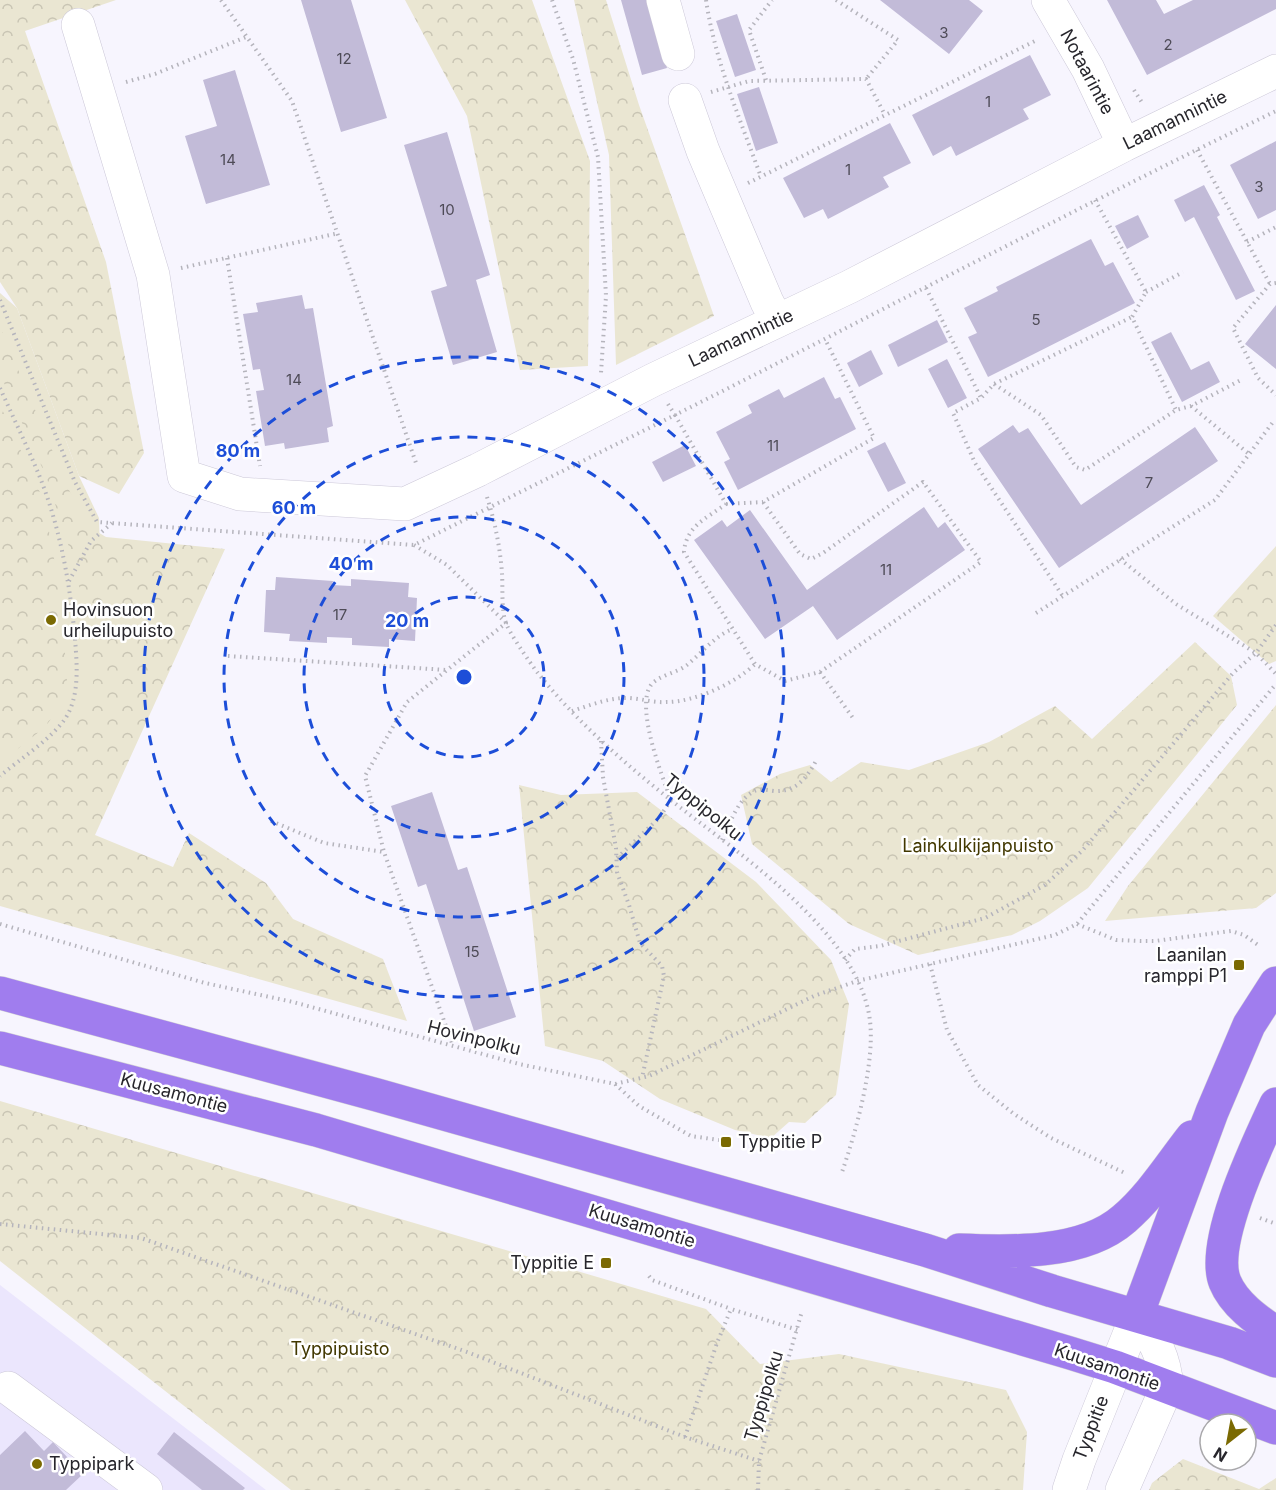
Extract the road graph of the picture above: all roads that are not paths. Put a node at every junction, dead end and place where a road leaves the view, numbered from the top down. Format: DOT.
graph roads {
  1 [pos="663,0"];
  2 [pos="1048,0"];
  3 [pos="78,25"];
  4 [pos="678,54"];
  5 [pos="1276,71"];
  6 [pos="685,100"];
  7 [pos="1124,146"];
  8 [pos="777,321"];
  9 [pos="1276,983"];
  10 [pos="0,993"];
  11 [pos="0,1048"];
  12 [pos="1276,1104"];
  13 [pos="1212,1112"];
  14 [pos="925,1250"];
  15 [pos="1137,1316"];
  16 [pos="1276,1333"];
  17 [pos="1276,1360"];
  18 [pos="1115,1367"];
  19 [pos="1167,1387"];
  20 [pos="8,1388"];
  21 [pos="1276,1428"];
  22 [pos="146,1490"];
  23 [pos="1069,1490"];
  24 [pos="1122,1490"];
  1 -- 4 [label="street"];
  2 -- 7 [label="street, Notaarintie"];
  3 -- 8 [label="street, Laamannintie"];
  5 -- 7 [label="street, Laamannintie"];
  6 -- 8 [label="street"];
  7 -- 8 [label="street, Laamannintie"];
  9 -- 13 [label="highway"];
  10 -- 14 [label="highway"];
  11 -- 18 [label="highway, Kuusamontie"];
  12 -- 16 [label="highway"];
  13 -- 14 [label="highway"];
  13 -- 15 [label="highway"];
  14 -- 15 [label="highway"];
  15 -- 17 [label="highway"];
  15 -- 18 [label="street, Typpitie"];
  15 -- 19 [label="street"];
  18 -- 19 [label="highway, Kuusamontie"];
  18 -- 23 [label="street, Typpitie"];
  19 -- 21 [label="highway, Kuusamontie"];
  19 -- 24 [label="street"];
  20 -- 22 [label="street"];
}
